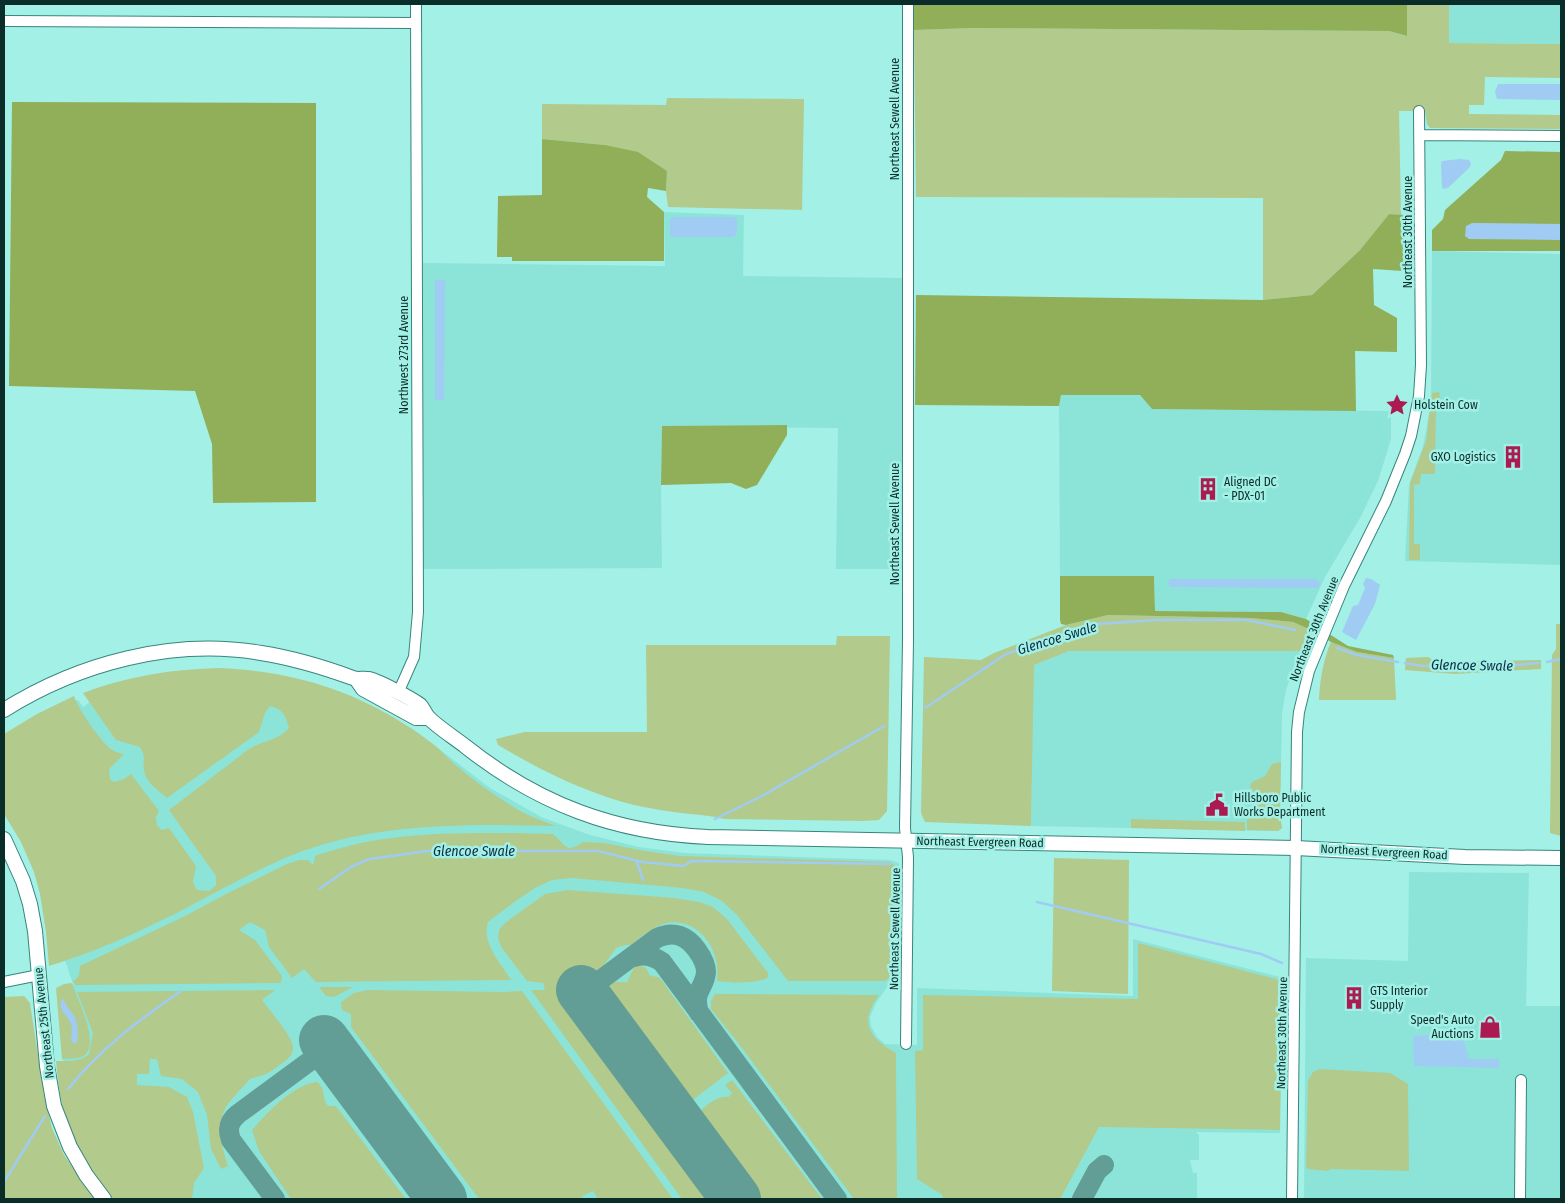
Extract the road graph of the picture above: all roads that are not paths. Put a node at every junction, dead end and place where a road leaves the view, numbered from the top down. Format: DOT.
graph roads {
  1 [pos="416,4"];
  2 [pos="908,4"];
  3 [pos="4,21"];
  4 [pos="416,22"];
  5 [pos="1419,111"];
  6 [pos="1420,135"];
  7 [pos="1561,136"];
  8 [pos="356,679"];
  9 [pos="398,693"];
  10 [pos="4,710"];
  11 [pos="429,718"];
  12 [pos="4,839"];
  13 [pos="906,841"];
  14 [pos="1296,848"];
  15 [pos="1561,858"];
  16 [pos="39,975"];
  17 [pos="4,982"];
  18 [pos="906,1044"];
  19 [pos="1521,1080"];
  20 [pos="104,1199"];
  21 [pos="1292,1199"];
  22 [pos="1520,1199"];
  1 -- 4 [label="street, Northwest 273rd Avenue"];
  2 -- 13 [label="street, Northeast Sewell Avenue"];
  3 -- 4 [label="street"];
  4 -- 9 [label="street, Northwest 273rd Avenue"];
  5 -- 6 [label="street, Northeast 30th Avenue"];
  6 -- 7 [label="street"];
  6 -- 14 [label="street, Northeast 30th Avenue"];
  8 -- 9 [label="main road, Northeast Evergreen Road"];
  8 -- 10 [label="main road, Northeast Evergreen Road"];
  8 -- 11 [label="main road, Northeast Evergreen Road"];
  9 -- 11 [label="main road, Northeast Evergreen Road"];
  11 -- 13 [label="main road, Northeast Evergreen Road"];
  12 -- 16 [label="main road, Northeast 25th Avenue"];
  13 -- 14 [label="main road, Northeast Evergreen Road"];
  13 -- 18 [label="street, Northeast Sewell Avenue"];
  14 -- 15 [label="main road, Northeast Evergreen Road"];
  14 -- 21 [label="street, Northeast 30th Avenue"];
  16 -- 17 [label="street"];
  16 -- 20 [label="main road, Northeast 25th Avenue"];
  19 -- 22 [label="street"];
}
